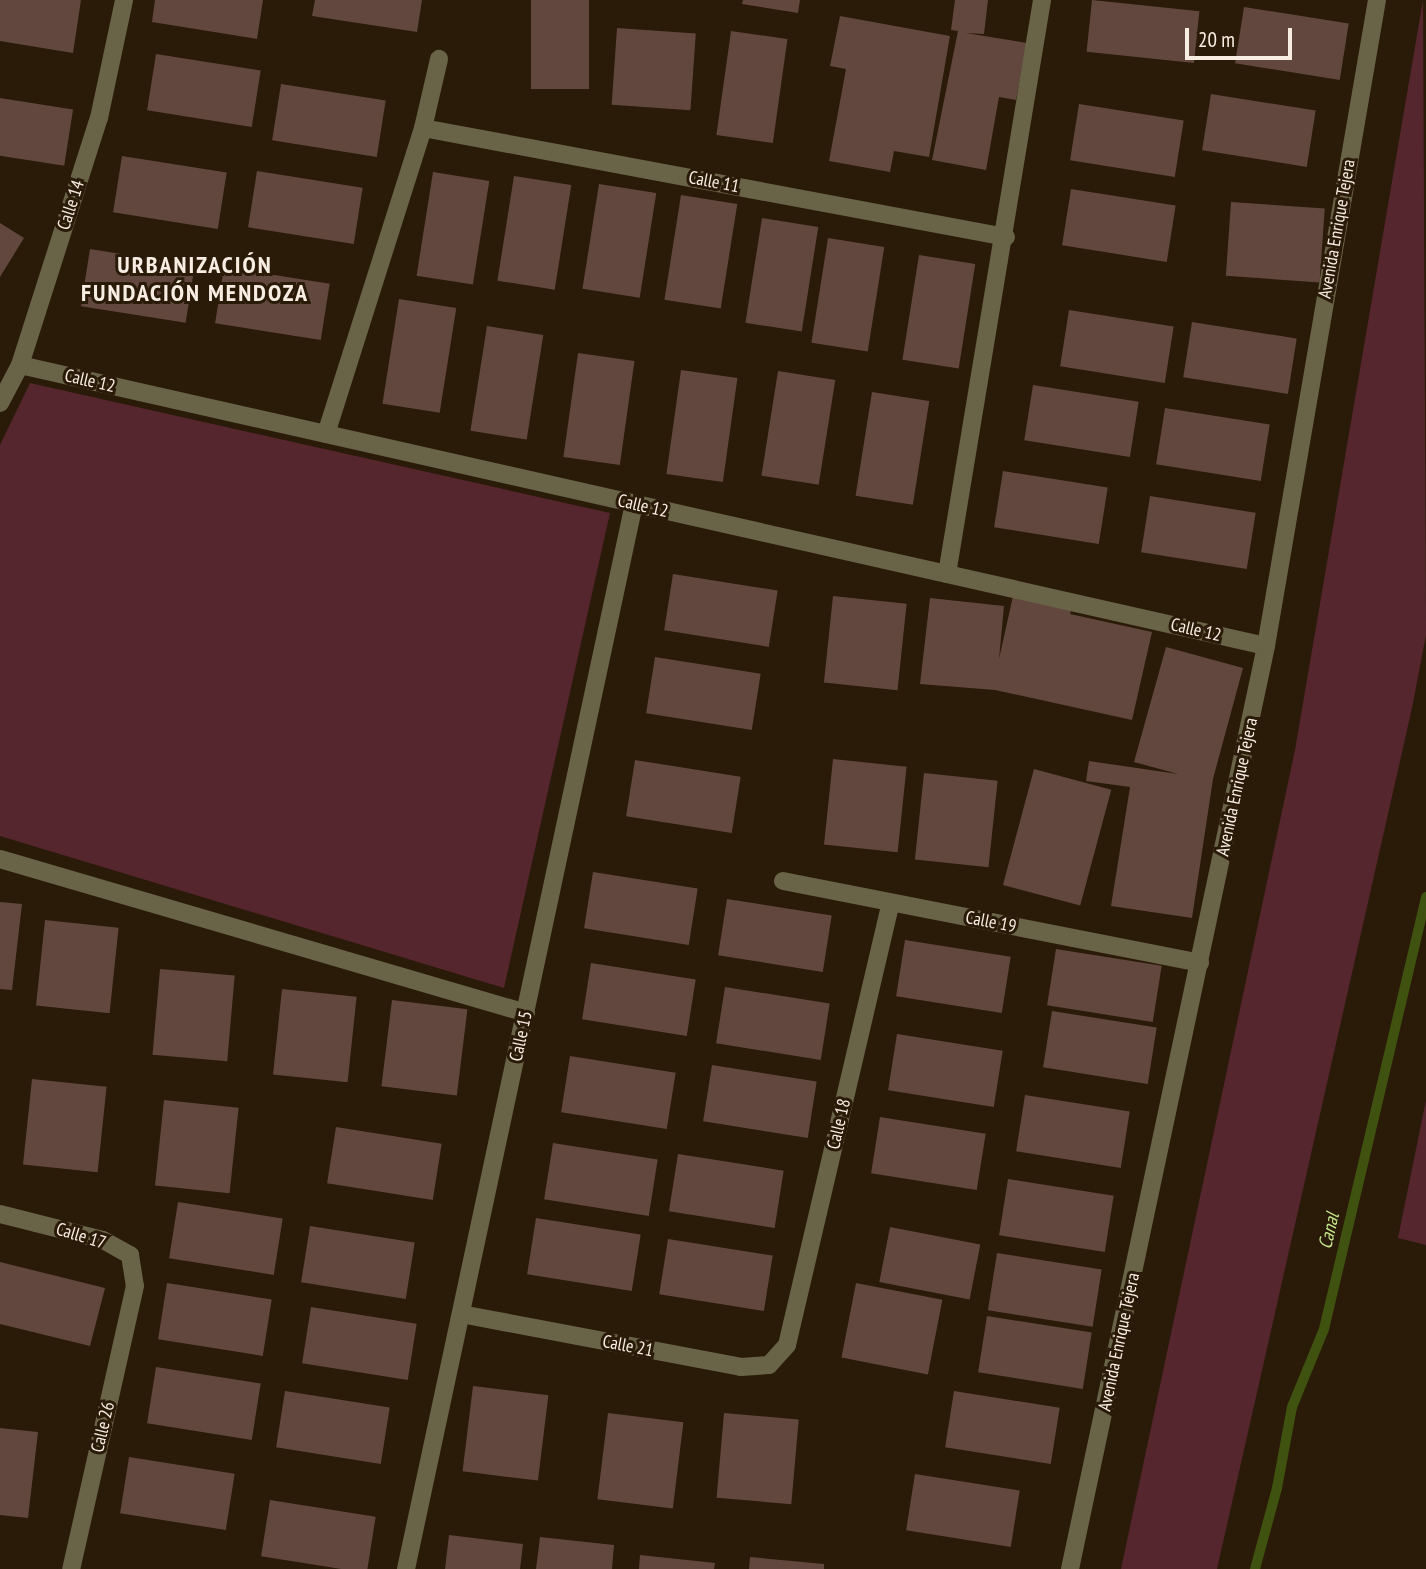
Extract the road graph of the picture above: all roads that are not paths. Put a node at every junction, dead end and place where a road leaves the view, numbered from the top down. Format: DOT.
graph roads {
  1 [pos="124,0"];
  2 [pos="1042,0"];
  3 [pos="1377,0"];
  4 [pos="439,59"];
  5 [pos="423,128"];
  6 [pos="1006,236"];
  7 [pos="20,365"];
  8 [pos="0,403"];
  9 [pos="326,434"];
  10 [pos="634,504"];
  11 [pos="947,574"];
  12 [pos="1266,646"];
  13 [pos="0,859"];
  14 [pos="783,881"];
  15 [pos="891,903"];
  16 [pos="1200,962"];
  17 [pos="526,1013"];
  18 [pos="0,1214"];
  19 [pos="135,1286"];
  20 [pos="461,1314"];
  21 [pos="787,1345"];
  22 [pos="71,1569"];
  23 [pos="406,1569"];
  24 [pos="1070,1569"];
  1 -- 7 [label="street, Calle 14"];
  2 -- 6 [label="street"];
  3 -- 12 [label="street, Avenida Enrique Tejera"];
  4 -- 5 [label="street"];
  5 -- 6 [label="street, Calle 11"];
  5 -- 9 [label="street"];
  6 -- 11 [label="street"];
  7 -- 8 [label="street, Calle 14"];
  7 -- 9 [label="street, Calle 12"];
  9 -- 10 [label="street, Calle 12"];
  10 -- 11 [label="street, Calle 12"];
  10 -- 17 [label="street, Calle 15"];
  11 -- 12 [label="street, Calle 12"];
  12 -- 16 [label="street, Avenida Enrique Tejera"];
  13 -- 17 [label="street"];
  14 -- 15 [label="street, Calle 19"];
  15 -- 16 [label="street, Calle 19"];
  15 -- 21 [label="street, Calle 18"];
  16 -- 24 [label="street, Avenida Enrique Tejera"];
  17 -- 20 [label="street, Calle 15"];
  18 -- 19 [label="street, Calle 17"];
  19 -- 22 [label="street, Calle 26"];
  20 -- 21 [label="street, Calle 21"];
  20 -- 23 [label="street, Calle 15"];
}
